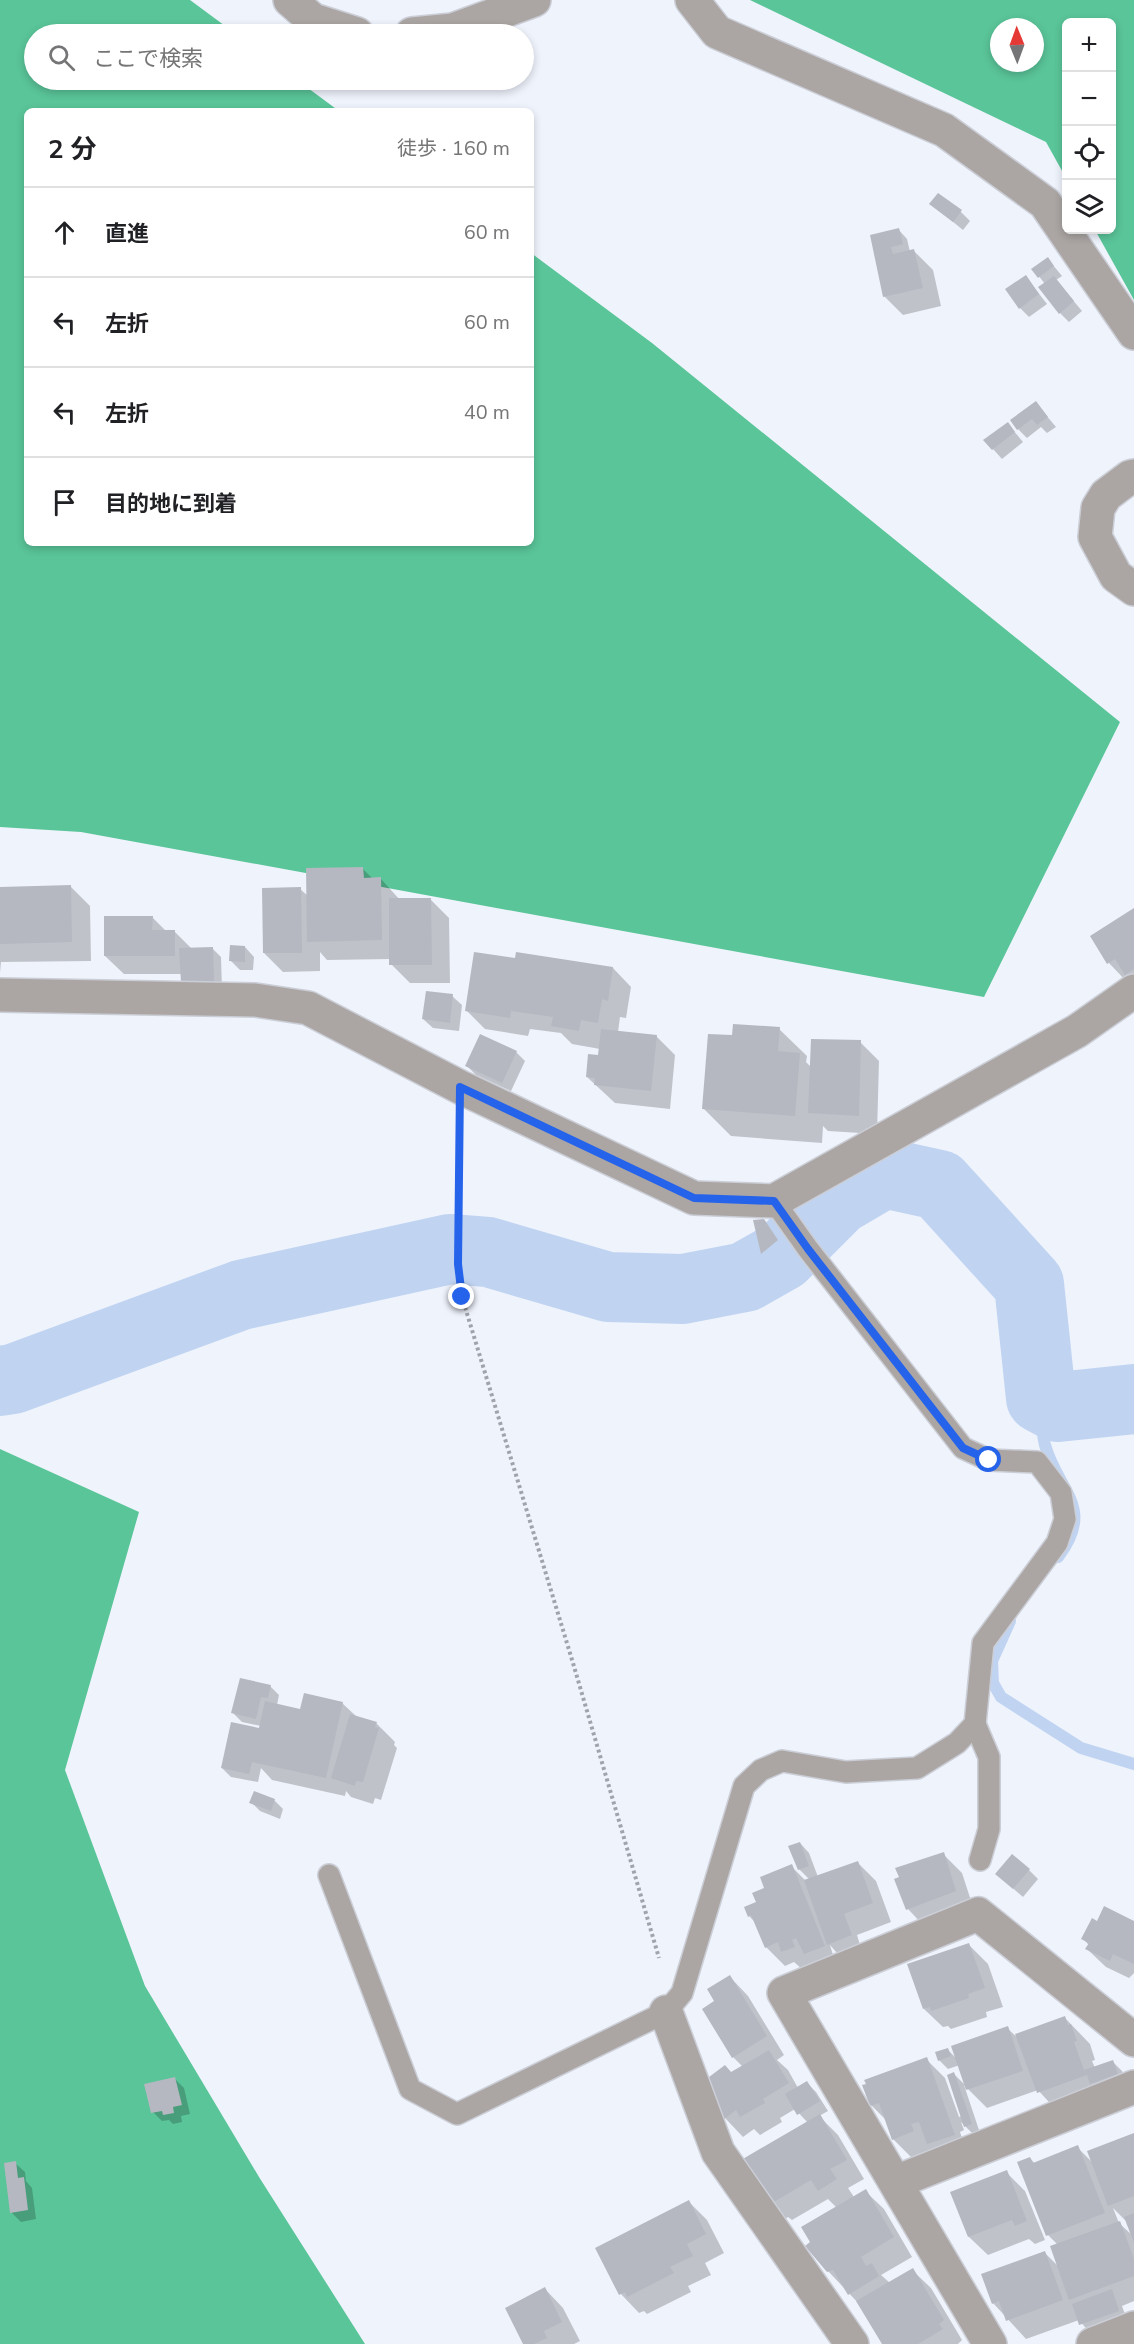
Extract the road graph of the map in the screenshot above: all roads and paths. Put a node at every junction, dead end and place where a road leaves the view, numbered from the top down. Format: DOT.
graph roads {
  1 [pos="290,0"];
  2 [pos="534,0"];
  3 [pos="692,0"];
  4 [pos="326,24"];
  5 [pos="469,24"];
  6 [pos="1134,333"];
  7 [pos="1134,476"];
  8 [pos="1134,589"];
  9 [pos="1134,991"];
  10 [pos="0,995"];
  11 [pos="460,1087"];
  12 [pos="782,1214"];
  13 [pos="975,1724"];
  14 [pos="980,1860"];
  15 [pos="329,1875"];
  16 [pos="666,2012"];
  17 [pos="1134,2040"];
  18 [pos="1134,2087"];
  19 [pos="896,2182"];
  20 [pos="1134,2328"];
  21 [pos="852,2344"];
  22 [pos="990,2344"];
  23 [pos="1093,2344"];
  1 -- 4 [label="street"];
  2 -- 5 [label="street"];
  3 -- 6 [label="street"];
  7 -- 8 [label="street"];
  9 -- 12 [label="street"];
  10 -- 11 [label="street"];
  11 -- 12 [label="street"];
  11 -- 16 [label="path"];
  12 -- 13 [label="lane"];
  13 -- 14 [label="lane"];
  13 -- 16 [label="lane"];
  15 -- 16 [label="lane"];
  16 -- 21 [label="street"];
  17 -- 19 [label="street"];
  18 -- 19 [label="street"];
  19 -- 22 [label="street"];
  20 -- 23 [label="street"];
}
